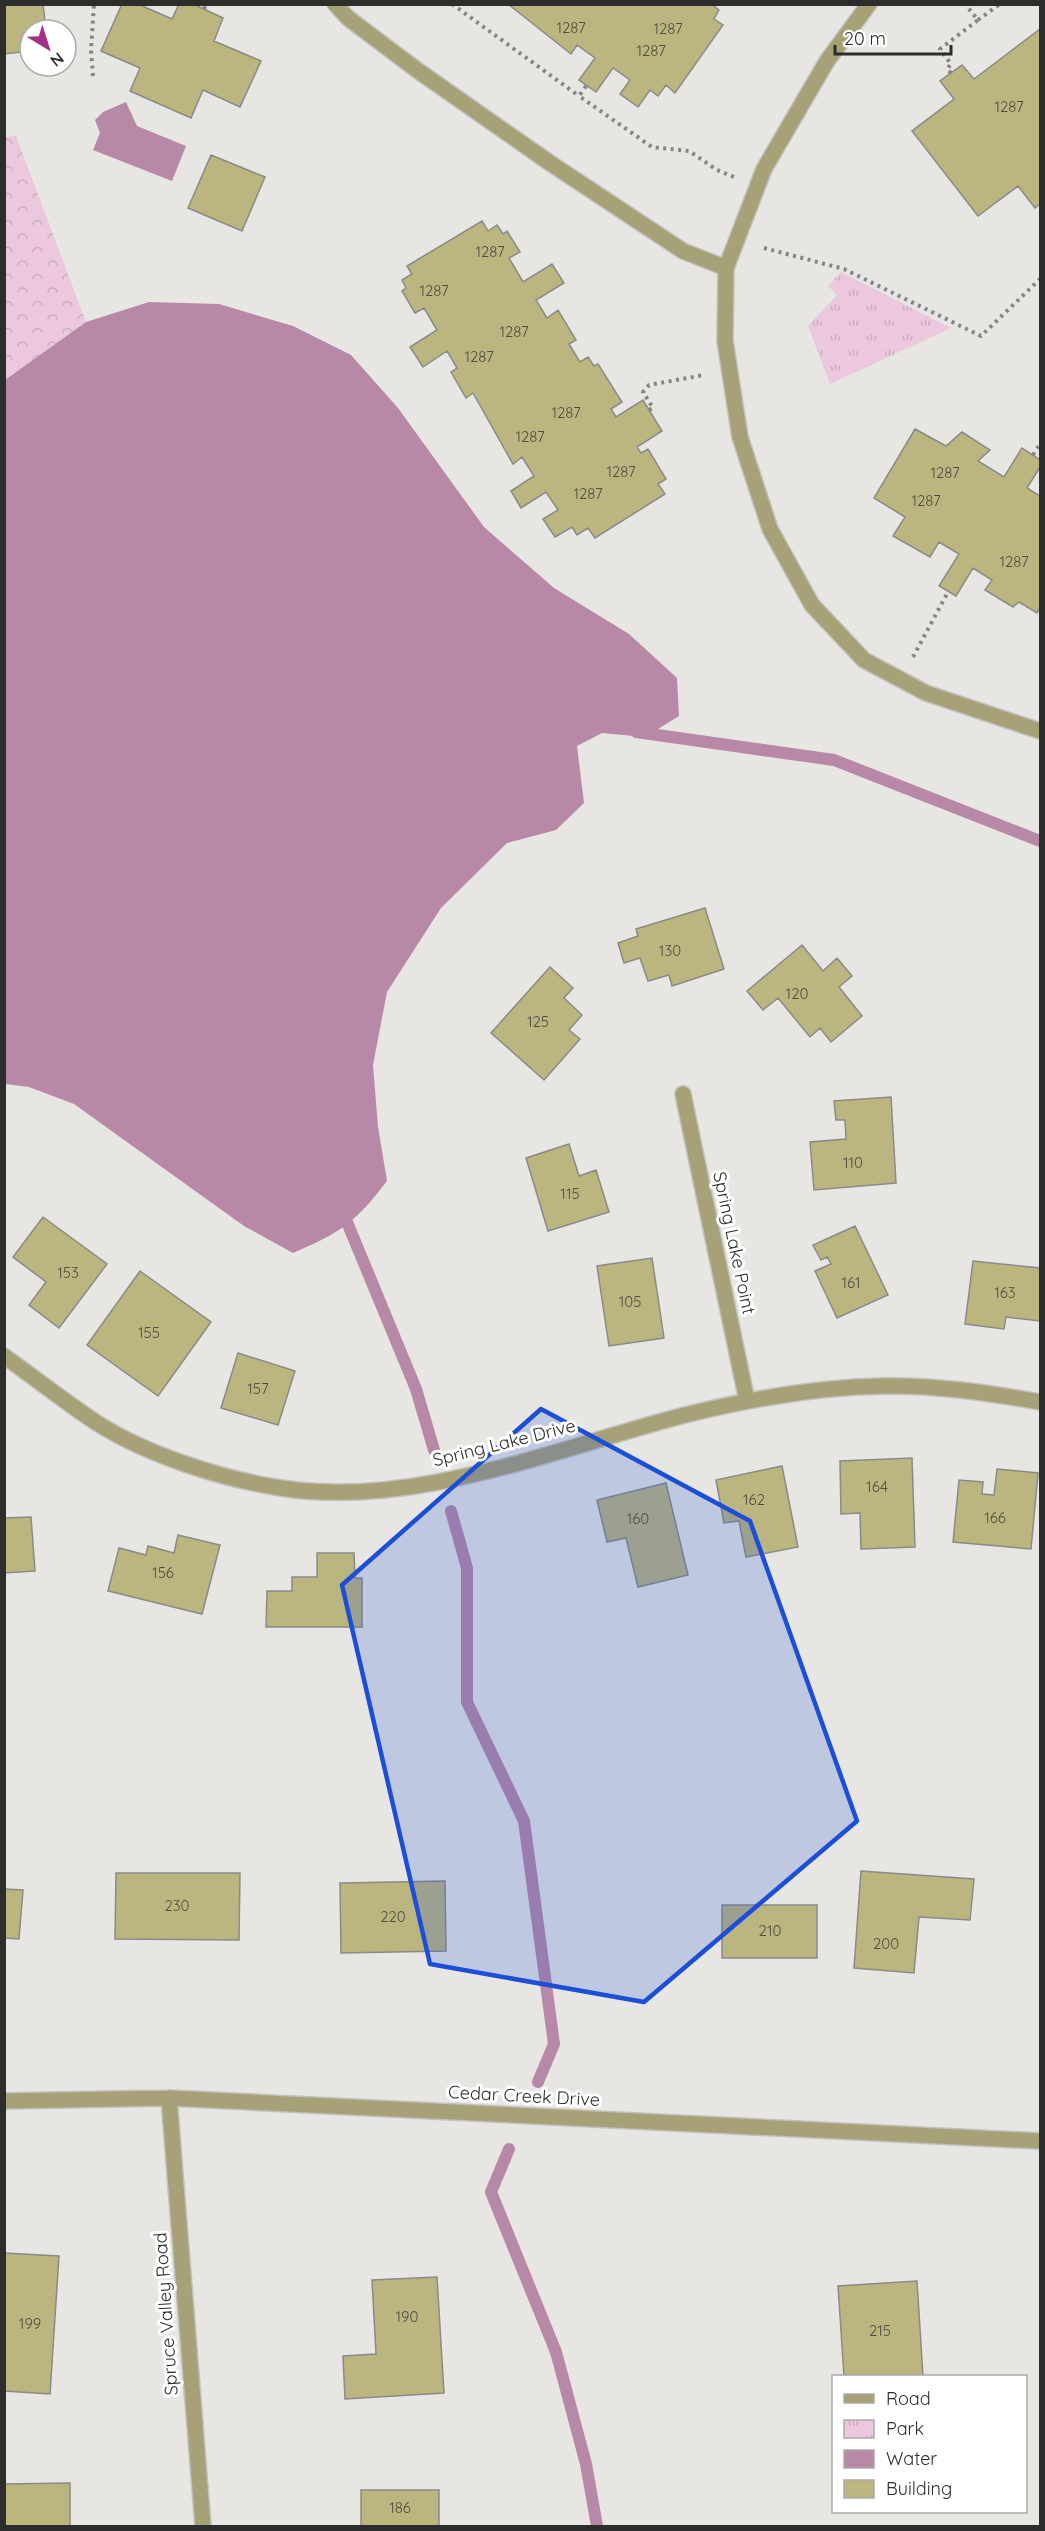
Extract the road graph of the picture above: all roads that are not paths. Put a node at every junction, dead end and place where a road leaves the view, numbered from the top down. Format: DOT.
graph roads {
  1 [pos="335,4"];
  2 [pos="869,4"];
  3 [pos="726,268"];
  4 [pos="1041,730"];
  5 [pos="683,1094"];
  6 [pos="6,1360"];
  7 [pos="747,1401"];
  8 [pos="1041,1402"];
  9 [pos="169,2098"];
  10 [pos="4,2101"];
  11 [pos="1041,2141"];
  12 [pos="203,2526"];
  1 -- 3 [label="street"];
  2 -- 3 [label="street"];
  3 -- 4 [label="street"];
  5 -- 7 [label="street, Spring Lake Point"];
  6 -- 7 [label="street, Spring Lake Drive"];
  7 -- 8 [label="street, Spring Lake Drive"];
  9 -- 10 [label="street, Cedar Creek Drive"];
  9 -- 11 [label="street, Cedar Creek Drive"];
  9 -- 12 [label="street, Spruce Valley Road"];
}
